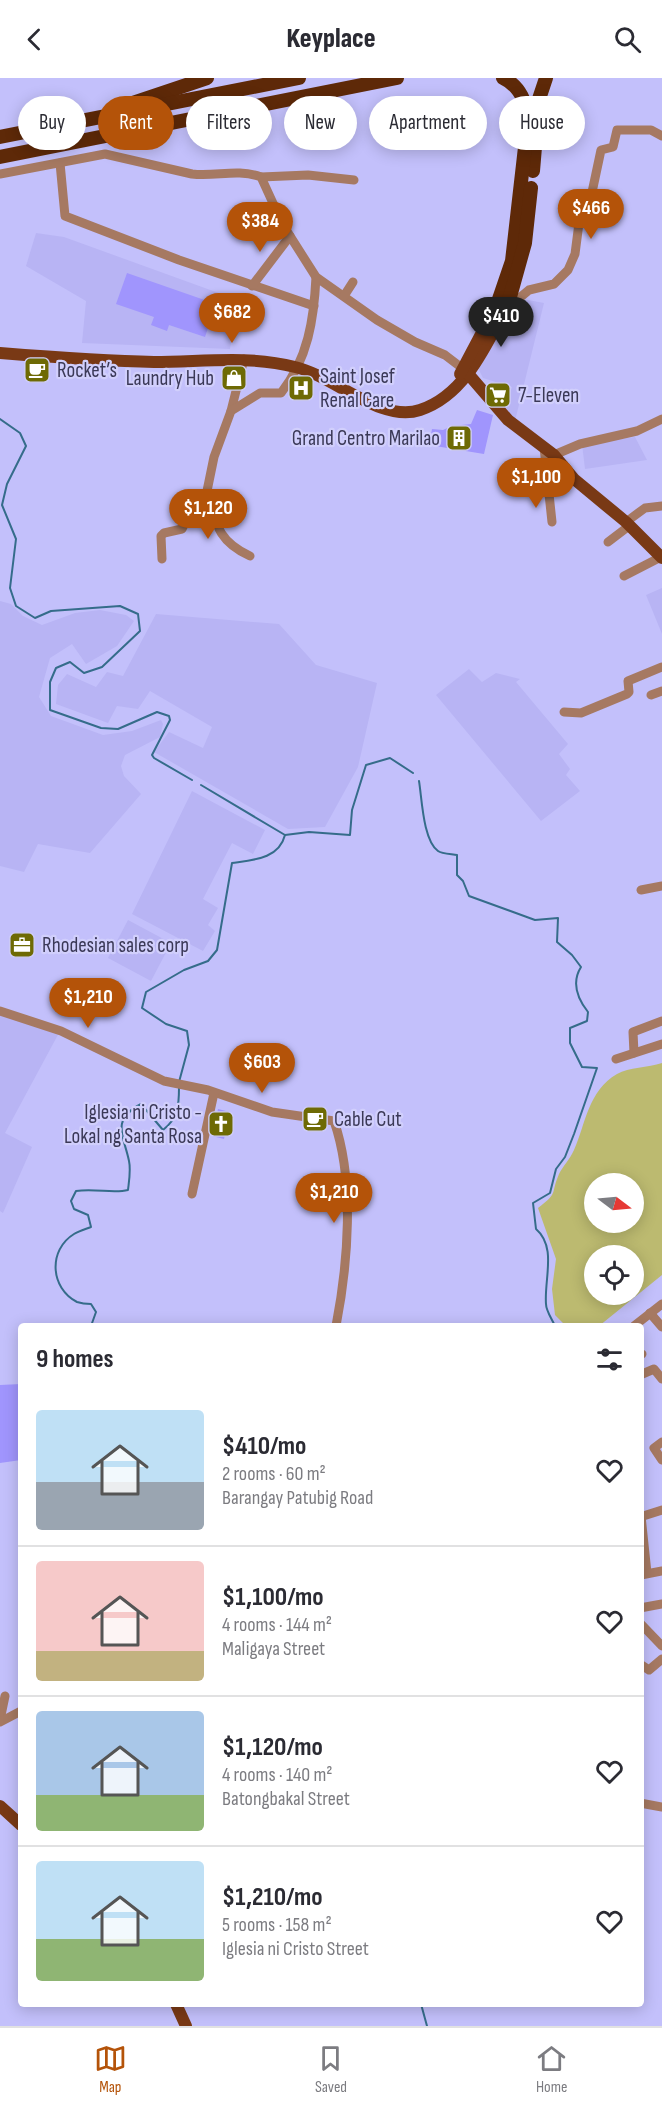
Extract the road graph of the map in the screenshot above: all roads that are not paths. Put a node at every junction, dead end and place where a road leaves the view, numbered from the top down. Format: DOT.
graph roads {
  1 [pos="207,78"];
  2 [pos="299,78"];
  3 [pos="397,78"];
  4 [pos="503,78"];
  5 [pos="546,78"];
  6 [pos="86,117"];
  7 [pos="86,120"];
  8 [pos="18,133"];
  9 [pos="662,136"];
  10 [pos="0,137"];
  11 [pos="0,156"];
  12 [pos="60,163"];
  13 [pos="533,171"];
  14 [pos="0,174"];
  15 [pos="261,177"];
  16 [pos="354,180"];
  17 [pos="531,188"];
  18 [pos="290,236"];
  19 [pos="316,276"];
  20 [pos="353,282"];
  21 [pos="252,286"];
  22 [pos="344,297"];
  23 [pos="503,303"];
  24 [pos="314,306"];
  25 [pos="0,353"];
  26 [pos="244,359"];
  27 [pos="298,367"];
  28 [pos="465,371"];
  29 [pos="231,411"];
  30 [pos="662,419"];
  31 [pos="549,451"];
  32 [pos="207,491"];
  33 [pos="662,506"];
  34 [pos="552,522"];
  35 [pos="628,524"];
  36 [pos="608,542"];
  37 [pos="250,556"];
  38 [pos="662,558"];
  39 [pos="162,559"];
  40 [pos="624,576"];
  41 [pos="662,667"];
  42 [pos="662,691"];
  43 [pos="651,695"];
  44 [pos="564,712"];
  45 [pos="662,886"];
  46 [pos="641,890"];
  47 [pos="0,1011"];
  48 [pos="662,1020"];
  49 [pos="662,1044"];
  50 [pos="634,1053"];
  51 [pos="616,1059"];
  52 [pos="214,1093"];
  53 [pos="192,1194"];
  54 [pos="662,1304"];
  55 [pos="650,1313"];
  56 [pos="337,1323"];
  57 [pos="638,1323"];
  58 [pos="662,1327"];
  59 [pos="644,1373"];
  60 [pos="662,1379"];
  61 [pos="662,1442"];
  62 [pos="662,1460"];
  63 [pos="662,1510"];
  64 [pos="644,1515"];
  65 [pos="662,1571"];
  66 [pos="644,1574"];
  67 [pos="661,1605"];
  68 [pos="644,1607"];
  69 [pos="644,1627"];
  70 [pos="662,1646"];
  71 [pos="662,1659"];
  72 [pos="644,1667"];
  73 [pos="5,1696"];
  74 [pos="18,1712"];
  75 [pos="0,1721"];
  76 [pos="644,1804"];
  77 [pos="0,1806"];
  78 [pos="662,1807"];
  79 [pos="18,1822"];
  80 [pos="177,2007"];
  81 [pos="186,2026"];
  1 -- 6 [label="highway"];
  2 -- 7 [label="highway"];
  3 -- 11 [label="highway"];
  4 -- 23 [label="highway"];
  5 -- 13 [label="highway"];
  8 -- 10 [label="highway"];
  9 -- 23 [label="street"];
  12 -- 14 [label="street"];
  12 -- 15 [label="street"];
  12 -- 21 [label="street"];
  15 -- 16 [label="street"];
  15 -- 18 [label="street"];
  17 -- 23 [label="highway"];
  18 -- 19 [label="street"];
  18 -- 21 [label="street"];
  19 -- 22 [label="street"];
  19 -- 24 [label="street"];
  20 -- 22 [label="street"];
  21 -- 24 [label="street"];
  22 -- 28 [label="street"];
  23 -- 28 [label="main road"];
  24 -- 27 [label="street"];
  25 -- 26 [label="main road"];
  26 -- 27 [label="main road"];
  26 -- 29 [label="street"];
  27 -- 28 [label="main road"];
  27 -- 29 [label="street"];
  28 -- 31 [label="main road"];
  29 -- 32 [label="street"];
  30 -- 31 [label="street"];
  31 -- 34 [label="street"];
  31 -- 35 [label="main road"];
  32 -- 37 [label="street"];
  32 -- 39 [label="street"];
  33 -- 35 [label="street"];
  35 -- 36 [label="street"];
  35 -- 38 [label="main road"];
  38 -- 40 [label="street"];
  41 -- 44 [label="street"];
  42 -- 43 [label="street"];
  45 -- 46 [label="street"];
  47 -- 52 [label="street"];
  48 -- 50 [label="street"];
  49 -- 50 [label="street"];
  50 -- 51 [label="street"];
  52 -- 53 [label="street"];
  52 -- 56 [label="street"];
  54 -- 55 [label="street"];
  55 -- 57 [label="street"];
  55 -- 58 [label="street"];
  59 -- 60 [label="street"];
  61 -- 62 [label="street"];
  63 -- 64 [label="street"];
  65 -- 66 [label="street"];
  67 -- 68 [label="street"];
  69 -- 70 [label="street"];
  71 -- 72 [label="street"];
  73 -- 75 [label="street"];
  74 -- 75 [label="street"];
  76 -- 78 [label="street"];
  77 -- 79 [label="main road"];
  80 -- 81 [label="main road"];
}
